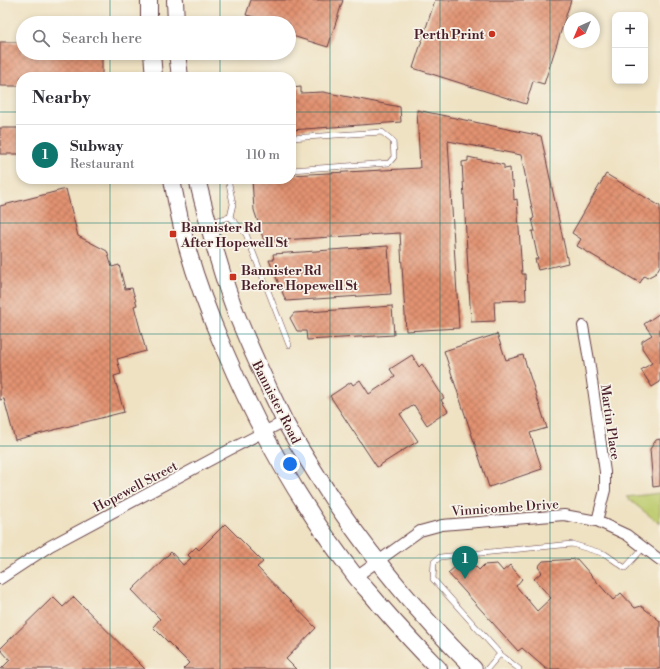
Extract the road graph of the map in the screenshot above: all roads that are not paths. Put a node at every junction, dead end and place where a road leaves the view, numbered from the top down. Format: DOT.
graph roads {
  1 [pos="149,0"];
  2 [pos="175,0"];
  3 [pos="150,16"];
  4 [pos="176,16"];
  5 [pos="153,60"];
  6 [pos="178,60"];
  7 [pos="154,72"];
  8 [pos="179,72"];
  9 [pos="296,138"];
  10 [pos="296,170"];
  11 [pos="173,184"];
  12 [pos="198,184"];
  13 [pos="229,184"];
  14 [pos="230,218"];
  15 [pos="208,223"];
  16 [pos="583,326"];
  17 [pos="288,344"];
  18 [pos="285,421"];
  19 [pos="263,432"];
  20 [pos="597,521"];
  21 [pos="644,547"];
  22 [pos="660,560"];
  23 [pos="377,561"];
  24 [pos="356,578"];
  25 [pos="0,579"];
  26 [pos="500,654"];
  27 [pos="439,669"];
  28 [pos="474,669"];
  29 [pos="487,669"];
  30 [pos="519,669"];
  1 -- 3 [label="main road"];
  2 -- 4 [label="main road"];
  5 -- 7 [label="main road"];
  6 -- 8 [label="main road"];
  9 -- 10 [label="lane"];
  11 -- 19 [label="main road, Bannister Road"];
  12 -- 15 [label="main road, Bannister Road"];
  13 -- 14 [label="lane"];
  14 -- 15 [label="lane"];
  14 -- 17 [label="lane"];
  15 -- 18 [label="main road, Bannister Road"];
  16 -- 20 [label="street, Martin Place"];
  18 -- 19 [label="street, Hopewell Street"];
  18 -- 23 [label="main road, Bannister Road"];
  19 -- 24 [label="main road, Bannister Road"];
  19 -- 25 [label="street, Hopewell Street"];
  20 -- 21 [label="street, Vinnicombe Drive"];
  20 -- 23 [label="street, Vinnicombe Drive"];
  21 -- 22 [label="street, Vinnicombe Drive"];
  21 -- 26 [label="lane"];
  23 -- 24 [label="street, Vinnicombe Drive"];
  23 -- 28 [label="main road, Bannister Road"];
  24 -- 27 [label="main road, Bannister Road"];
  26 -- 29 [label="lane"];
  26 -- 30 [label="lane"];
}
